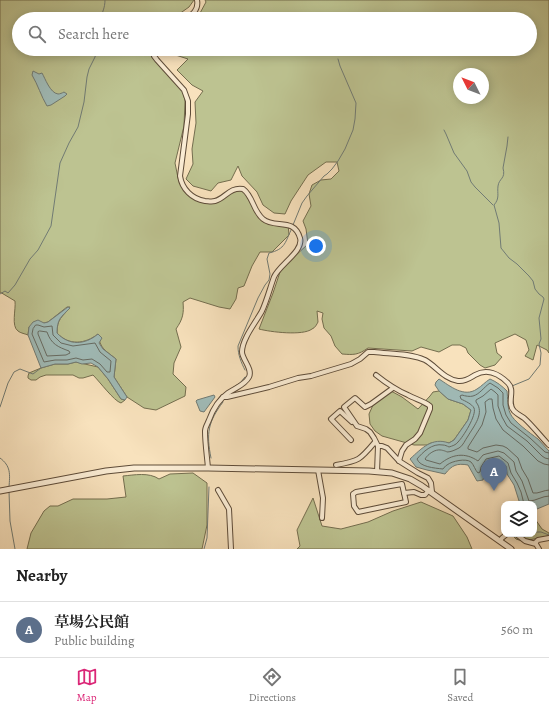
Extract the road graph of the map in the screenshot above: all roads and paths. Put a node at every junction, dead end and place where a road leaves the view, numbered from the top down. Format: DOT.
graph roads {
  1 [pos="197,0"];
  2 [pos="194,12"];
  3 [pos="154,56"];
  4 [pos="376,375"];
  5 [pos="393,388"];
  6 [pos="224,397"];
  7 [pos="357,426"];
  8 [pos="351,440"];
  9 [pos="375,442"];
  10 [pos="549,445"];
  11 [pos="378,446"];
  12 [pos="399,461"];
  13 [pos="336,464"];
  14 [pos="208,468"];
  15 [pos="318,470"];
  16 [pos="377,472"];
  17 [pos="218,490"];
  18 [pos="0,491"];
  19 [pos="430,491"];
  20 [pos="404,493"];
  21 [pos="322,518"];
  22 [pos="503,537"];
  23 [pos="520,537"];
  24 [pos="549,538"];
  25 [pos="500,541"];
  26 [pos="535,543"];
  27 [pos="231,549"];
  28 [pos="511,549"];
  29 [pos="539,549"];
  1 -- 2 [label="street"];
  3 -- 6 [label="street"];
  4 -- 5 [label="street"];
  5 -- 7 [label="street"];
  5 -- 12 [label="street"];
  6 -- 10 [label="street"];
  6 -- 14 [label="street"];
  7 -- 8 [label="street"];
  7 -- 9 [label="street"];
  9 -- 11 [label="street"];
  9 -- 13 [label="street"];
  11 -- 12 [label="street"];
  11 -- 16 [label="street"];
  12 -- 19 [label="street"];
  14 -- 15 [label="street"];
  14 -- 18 [label="street"];
  15 -- 16 [label="street"];
  15 -- 21 [label="street"];
  16 -- 19 [label="street"];
  17 -- 27 [label="street"];
  19 -- 20 [label="street"];
  19 -- 25 [label="street"];
  20 -- 20 [label="street"];
  22 -- 25 [label="street"];
  23 -- 26 [label="street"];
  24 -- 26 [label="street"];
  25 -- 28 [label="street"];
  26 -- 29 [label="street"];
}
